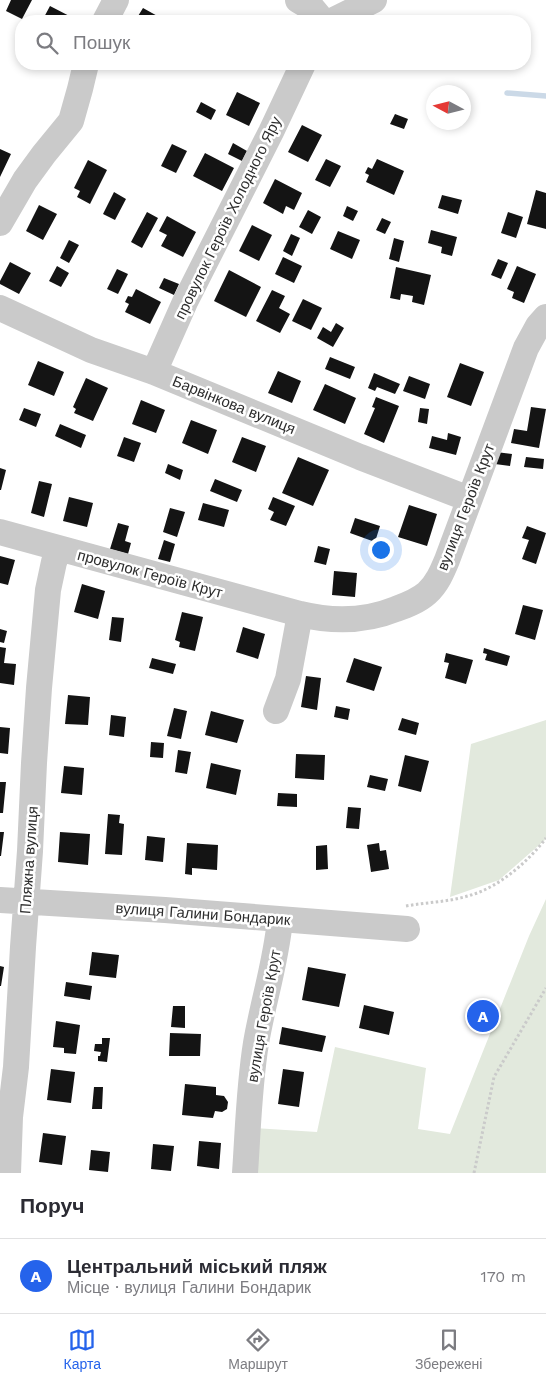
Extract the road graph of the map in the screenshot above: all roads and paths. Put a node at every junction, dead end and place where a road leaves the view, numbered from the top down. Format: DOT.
graph roads {
  1 [pos="116,0"];
  2 [pos="298,0"];
  3 [pos="374,0"];
  4 [pos="108,15"];
  5 [pos="318,15"];
  6 [pos="344,15"];
  7 [pos="85,70"];
  8 [pos="300,70"];
  9 [pos="0,223"];
  10 [pos="0,308"];
  11 [pos="546,317"];
  12 [pos="154,372"];
  13 [pos="470,499"];
  14 [pos="0,532"];
  15 [pos="58,549"];
  16 [pos="300,614"];
  17 [pos="276,711"];
  18 [pos="546,838"];
  19 [pos="0,900"];
  20 [pos="26,902"];
  21 [pos="405,918"];
  22 [pos="280,920"];
  23 [pos="546,988"];
  24 [pos="8,1173"];
  25 [pos="245,1173"];
  26 [pos="474,1173"];
  1 -- 4 [label="street"];
  2 -- 5 [label="street"];
  3 -- 6 [label="street"];
  7 -- 9 [label="street"];
  8 -- 12 [label="street, провулок Героїв Холодного Яру"];
  10 -- 12 [label="street, Барвінкова вулиця"];
  11 -- 13 [label="street, вулиця Героїв Крут"];
  12 -- 13 [label="street, Барвінкова вулиця"];
  13 -- 16 [label="street, вулиця Героїв Крут"];
  14 -- 15 [label="street, провулок Героїв Крут"];
  15 -- 16 [label="street, провулок Героїв Крут"];
  15 -- 20 [label="street, Пляжна вулиця"];
  16 -- 17 [label="street"];
  18 -- 21 [label="path"];
  19 -- 20 [label="street, вулиця Галини Бондарик"];
  20 -- 22 [label="street, вулиця Галини Бондарик"];
  20 -- 24 [label="street, Пляжна вулиця"];
  21 -- 22 [label="street, вулиця Галини Бондарик"];
  22 -- 25 [label="street, вулиця Героїв Крут"];
  23 -- 26 [label="path"];
}
